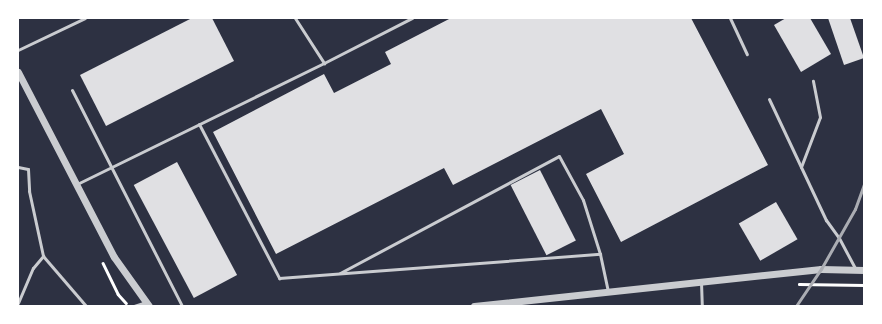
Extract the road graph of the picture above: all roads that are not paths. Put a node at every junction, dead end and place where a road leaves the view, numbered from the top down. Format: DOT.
graph roads {
  1 [pos="85,18"];
  2 [pos="295,18"];
  3 [pos="412,18"];
  4 [pos="730,18"];
  5 [pos="18,50"];
  6 [pos="747,54"];
  7 [pos="324,64"];
  8 [pos="18,72"];
  9 [pos="812,81"];
  10 [pos="72,90"];
  11 [pos="769,99"];
  12 [pos="199,124"];
  13 [pos="112,167"];
  14 [pos="801,167"];
  15 [pos="18,168"];
  16 [pos="76,184"];
  17 [pos="600,254"];
  18 [pos="43,256"];
  19 [pos="856,270"];
  20 [pos="864,270"];
  21 [pos="339,274"];
  22 [pos="701,282"];
  23 [pos="608,292"];
  24 [pos="18,303"];
  25 [pos="148,304"];
  26 [pos="86,306"];
  27 [pos="134,306"];
  28 [pos="182,306"];
  29 [pos="474,306"];
  30 [pos="479,306"];
  31 [pos="702,306"];
  1 -- 5 [label="lane"];
  2 -- 7 [label="lane"];
  3 -- 7 [label="lane"];
  4 -- 6 [label="lane"];
  7 -- 12 [label="lane"];
  8 -- 16 [label="street"];
  9 -- 14 [label="lane"];
  10 -- 13 [label="lane"];
  11 -- 14 [label="lane"];
  12 -- 13 [label="lane"];
  12 -- 21 [label="lane"];
  13 -- 16 [label="lane"];
  13 -- 28 [label="lane"];
  14 -- 19 [label="lane"];
  15 -- 18 [label="lane"];
  16 -- 25 [label="street"];
  17 -- 21 [label="lane"];
  17 -- 21 [label="lane"];
  17 -- 23 [label="lane"];
  18 -- 24 [label="lane"];
  18 -- 26 [label="lane"];
  19 -- 20 [label="street"];
  19 -- 22 [label="street"];
  22 -- 23 [label="street"];
  22 -- 31 [label="lane"];
  23 -- 30 [label="street"];
  25 -- 27 [label="lane"];
  29 -- 30 [label="street"];
}
